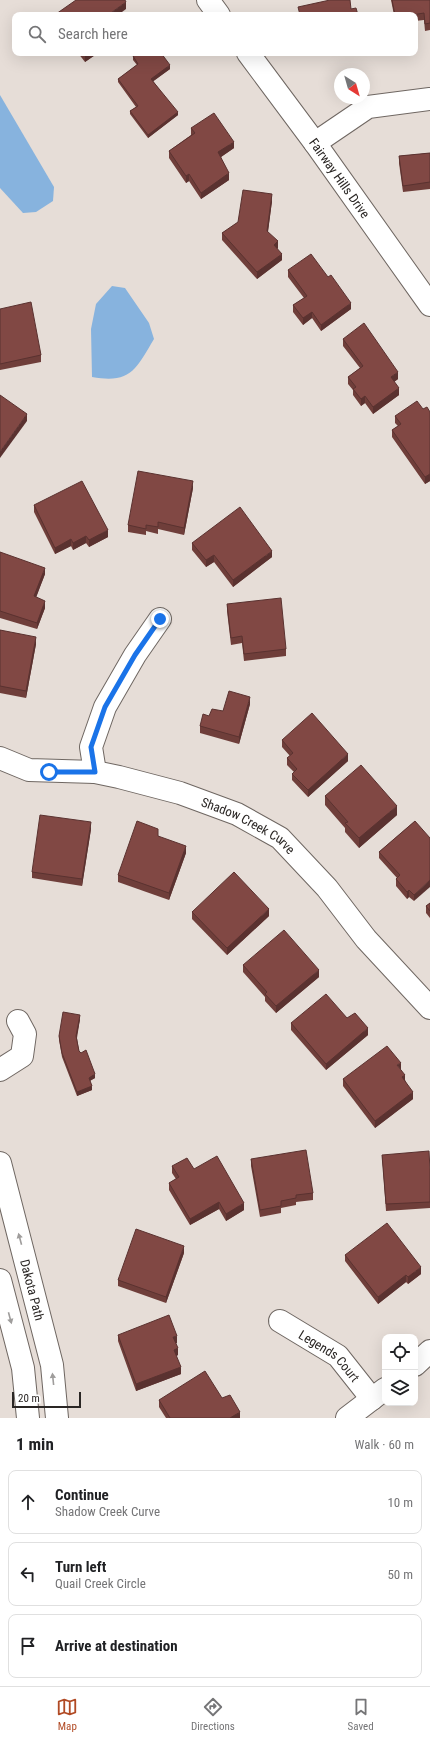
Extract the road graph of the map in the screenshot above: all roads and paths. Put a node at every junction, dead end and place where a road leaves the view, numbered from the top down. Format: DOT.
graph roads {
  1 [pos="208,0"];
  2 [pos="217,12"];
  3 [pos="250,56"];
  4 [pos="430,99"];
  5 [pos="315,143"];
  6 [pos="430,305"];
  7 [pos="160,619"];
  8 [pos="0,758"];
  9 [pos="95,772"];
  10 [pos="430,1008"];
  11 [pos="18,1021"];
  12 [pos="0,1070"];
  13 [pos="0,1163"];
  14 [pos="0,1280"];
  15 [pos="280,1321"];
  16 [pos="430,1351"];
  17 [pos="418,1362"];
  18 [pos="378,1394"];
  19 [pos="28,1418"];
  20 [pos="57,1418"];
  21 [pos="347,1418"];
  1 -- 2 [label="street"];
  3 -- 5 [label="street, Fairway Hills Drive"];
  4 -- 5 [label="street"];
  5 -- 6 [label="street, Fairway Hills Drive"];
  7 -- 9 [label="street"];
  8 -- 9 [label="street, Shadow Creek Curve"];
  9 -- 10 [label="street, Shadow Creek Curve"];
  11 -- 12 [label="street"];
  20 -- 13 [label="street, Dakota Path, one-way"];
  14 -- 19 [label="street, one-way"];
  15 -- 18 [label="street, Legends Court"];
  16 -- 17 [label="street"];
  18 -- 21 [label="street"];
}
